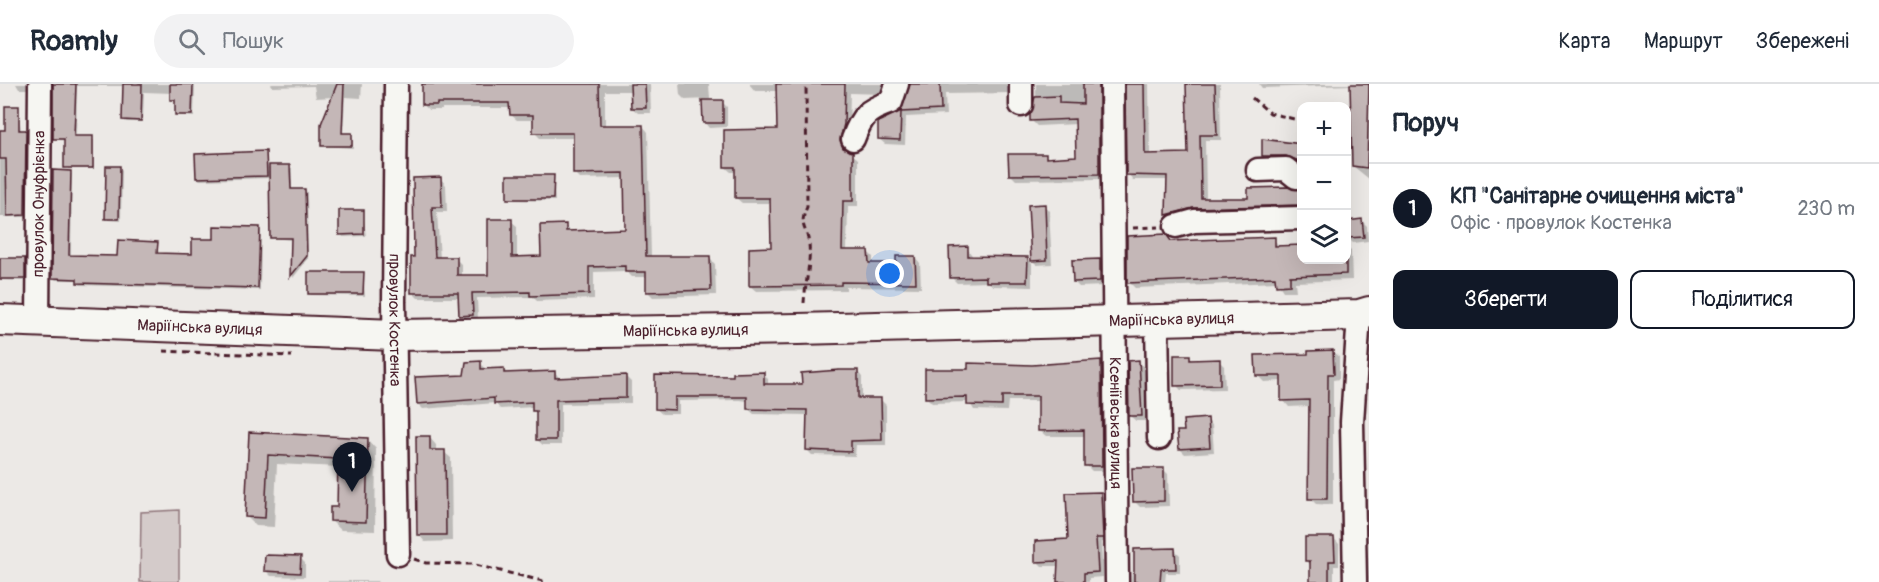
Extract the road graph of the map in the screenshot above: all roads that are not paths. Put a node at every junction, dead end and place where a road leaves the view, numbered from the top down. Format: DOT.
graph roads {
  1 [pos="40,84"];
  2 [pos="396,84"];
  3 [pos="897,84"];
  4 [pos="1112,84"];
  5 [pos="853,139"];
  6 [pos="1258,170"];
  7 [pos="1297,177"];
  8 [pos="1297,218"];
  9 [pos="1176,226"];
  10 [pos="1364,314"];
  11 [pos="0,320"];
  12 [pos="1157,321"];
  13 [pos="38,322"];
  14 [pos="1116,322"];
  15 [pos="395,335"];
  16 [pos="1352,422"];
  17 [pos="1369,437"];
  18 [pos="1159,438"];
  19 [pos="404,556"];
  20 [pos="1117,582"];
  21 [pos="1355,582"];
  1 -- 13 [label="street, провулок Онуфрієнка"];
  2 -- 15 [label="street, провулок Костенка"];
  3 -- 5 [label="street"];
  4 -- 14 [label="street, Ксеніївська вулиця"];
  6 -- 7 [label="street"];
  8 -- 9 [label="street"];
  10 -- 12 [label="main road, Маріїнська вулиця"];
  10 -- 16 [label="street"];
  11 -- 13 [label="main road, Маріїнська вулиця"];
  12 -- 14 [label="main road, Маріїнська вулиця"];
  12 -- 18 [label="street"];
  13 -- 15 [label="main road, Маріїнська вулиця"];
  14 -- 15 [label="main road, Маріїнська вулиця"];
  14 -- 20 [label="street, Ксеніївська вулиця"];
  15 -- 19 [label="street, провулок Костенка"];
  16 -- 17 [label="street"];
  16 -- 21 [label="street"];
}
